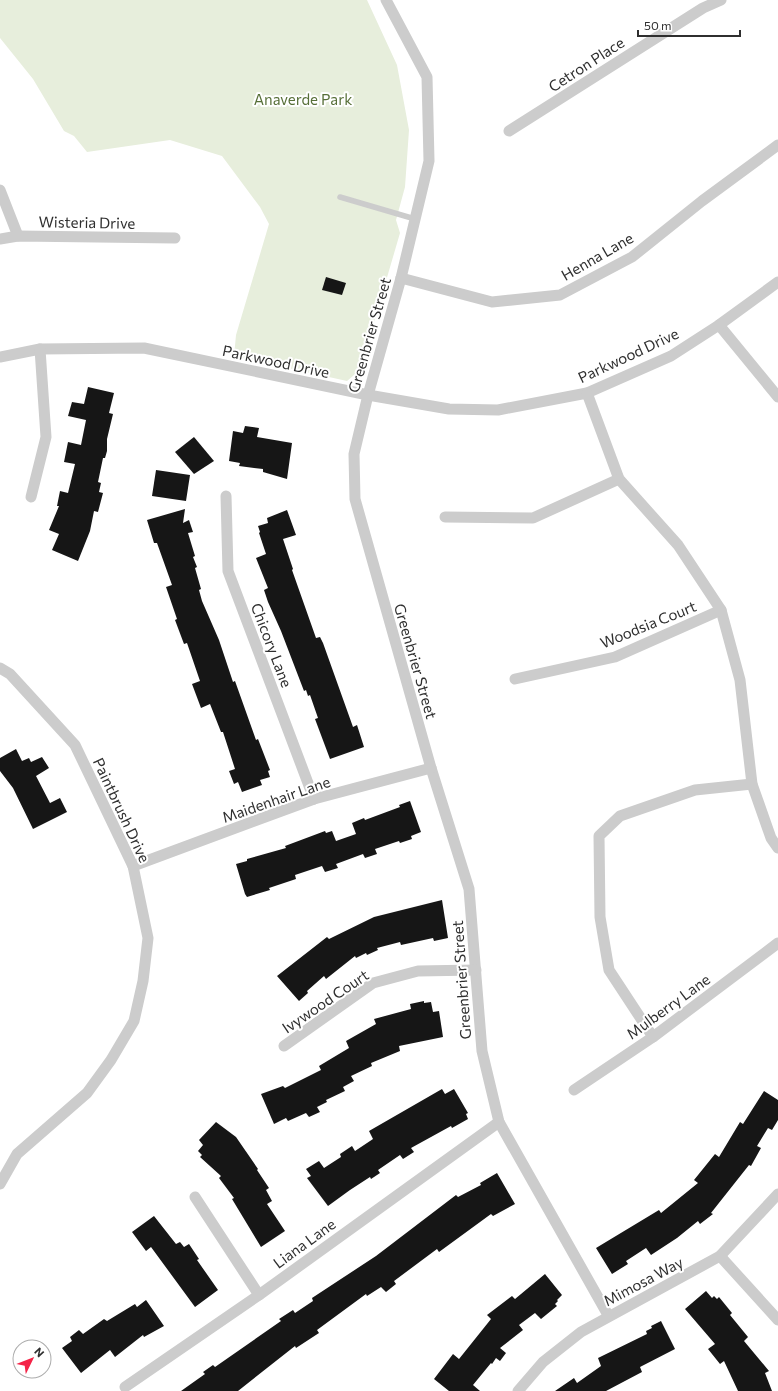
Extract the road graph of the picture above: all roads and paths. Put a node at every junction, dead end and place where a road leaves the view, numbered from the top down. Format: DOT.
graph roads {
  1 [pos="386,0"];
  2 [pos="721,0"];
  3 [pos="509,131"];
  4 [pos="778,145"];
  5 [pos="0,190"];
  6 [pos="340,197"];
  7 [pos="416,220"];
  8 [pos="18,236"];
  9 [pos="175,238"];
  10 [pos="0,239"];
  11 [pos="401,278"];
  12 [pos="778,282"];
  13 [pos="719,325"];
  14 [pos="40,349"];
  15 [pos="0,357"];
  16 [pos="588,393"];
  17 [pos="368,395"];
  18 [pos="778,397"];
  19 [pos="619,479"];
  20 [pos="226,496"];
  21 [pos="31,497"];
  22 [pos="445,517"];
  23 [pos="721,610"];
  24 [pos="0,668"];
  25 [pos="515,679"];
  26 [pos="431,768"];
  27 [pos="752,784"];
  28 [pos="314,799"];
  29 [pos="778,848"];
  30 [pos="133,866"];
  31 [pos="778,943"];
  32 [pos="476,970"];
  33 [pos="653,1037"];
  34 [pos="284,1046"];
  35 [pos="574,1090"];
  36 [pos="499,1122"];
  37 [pos="0,1184"];
  38 [pos="778,1194"];
  39 [pos="195,1197"];
  40 [pos="720,1256"];
  41 [pos="259,1295"];
  42 [pos="608,1315"];
  43 [pos="778,1320"];
  44 [pos="126,1387"];
  45 [pos="518,1391"];
  1 -- 7 [label="street, Greenbrier Street"];
  2 -- 3 [label="street, Cetron Place"];
  4 -- 11 [label="street, Henna Lane"];
  5 -- 8 [label="street"];
  6 -- 7 [label="lane"];
  7 -- 11 [label="street, Greenbrier Street"];
  8 -- 9 [label="street, Wisteria Drive"];
  8 -- 10 [label="street, Wisteria Drive"];
  11 -- 17 [label="street, Greenbrier Street"];
  12 -- 13 [label="street, Parkwood Drive"];
  13 -- 16 [label="street, Parkwood Drive"];
  13 -- 18 [label="street"];
  14 -- 15 [label="street, Parkwood Drive"];
  14 -- 17 [label="street, Parkwood Drive"];
  14 -- 21 [label="street"];
  16 -- 17 [label="street, Parkwood Drive"];
  16 -- 19 [label="street"];
  17 -- 26 [label="street, Greenbrier Street"];
  19 -- 22 [label="street"];
  19 -- 23 [label="street"];
  20 -- 28 [label="street, Chicory Lane"];
  23 -- 25 [label="street, Woodsia Court"];
  23 -- 27 [label="street"];
  24 -- 30 [label="street, Paintbrush Drive"];
  26 -- 28 [label="street, Maidenhair Lane"];
  26 -- 32 [label="street, Greenbrier Street"];
  27 -- 29 [label="street"];
  27 -- 33 [label="street"];
  28 -- 30 [label="street, Maidenhair Lane"];
  30 -- 37 [label="street, Paintbrush Drive"];
  31 -- 33 [label="street, Mulberry Lane"];
  32 -- 34 [label="street, Ivywood Court"];
  32 -- 36 [label="street, Greenbrier Street"];
  33 -- 35 [label="street, Mulberry Lane"];
  36 -- 41 [label="street, Liana Lane"];
  36 -- 42 [label="street, Greenbrier Street"];
  38 -- 40 [label="street, Mimosa Way"];
  39 -- 41 [label="street"];
  40 -- 42 [label="street, Mimosa Way"];
  40 -- 43 [label="street"];
  41 -- 44 [label="street, Liana Lane"];
  42 -- 45 [label="street, Mimosa Way"];
}
